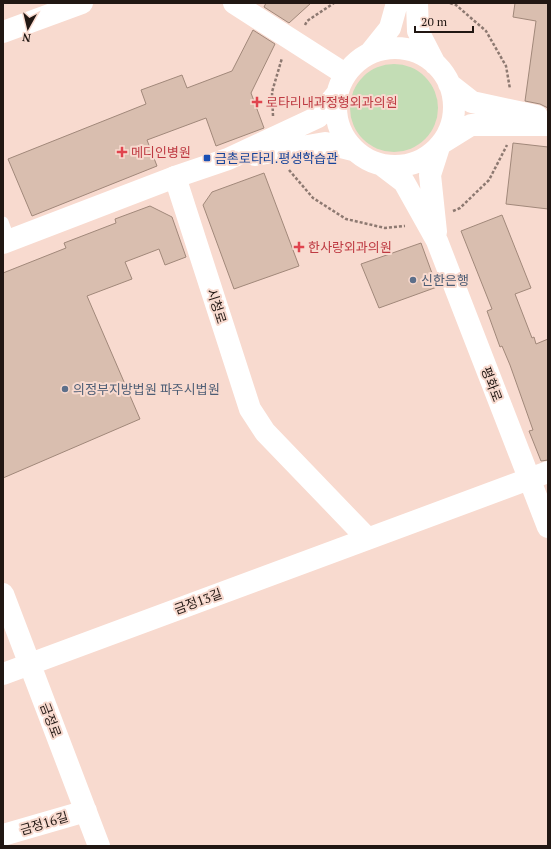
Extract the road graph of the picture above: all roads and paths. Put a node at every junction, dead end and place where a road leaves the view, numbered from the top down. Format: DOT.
graph roads {
  1 [pos="82,3"];
  2 [pos="234,3"];
  3 [pos="334,3"];
  4 [pos="397,3"];
  5 [pos="417,3"];
  6 [pos="450,3"];
  7 [pos="3,32"];
  8 [pos="293,41"];
  9 [pos="370,53"];
  10 [pos="435,64"];
  11 [pos="345,74"];
  12 [pos="449,84"];
  13 [pos="336,95"];
  14 [pos="512,118"];
  15 [pos="548,119"];
  16 [pos="548,125"];
  17 [pos="278,144"];
  18 [pos="441,145"];
  19 [pos="353,150"];
  20 [pos="383,166"];
  21 [pos="175,178"];
  22 [pos="433,228"];
  23 [pos="5,235"];
  24 [pos="538,475"];
  25 [pos="548,527"];
  26 [pos="367,538"];
  27 [pos="3,594"];
  28 [pos="30,664"];
  29 [pos="3,674"];
  30 [pos="86,811"];
  31 [pos="3,835"];
  32 [pos="99,846"];
  1 -- 7 [label="street"];
  2 -- 8 [label="street"];
  3 -- 8 [label="path"];
  4 -- 9 [label="street"];
  5 -- 10 [label="street"];
  6 -- 14 [label="path"];
  8 -- 11 [label="street"];
  8 -- 17 [label="path"];
  9 -- 10 [label="street"];
  9 -- 11 [label="street"];
  10 -- 12 [label="street"];
  11 -- 13 [label="street"];
  12 -- 14 [label="street"];
  12 -- 18 [label="street"];
  13 -- 17 [label="street"];
  13 -- 19 [label="street"];
  14 -- 15 [label="street"];
  14 -- 16 [label="street"];
  14 -- 18 [label="street"];
  14 -- 22 [label="path"];
  17 -- 19 [label="street"];
  17 -- 21 [label="street"];
  17 -- 22 [label="path"];
  18 -- 20 [label="street"];
  18 -- 22 [label="street"];
  19 -- 20 [label="street"];
  20 -- 22 [label="street"];
  21 -- 23 [label="street"];
  21 -- 26 [label="street, 시청로"];
  22 -- 24 [label="street, 평화로"];
  24 -- 25 [label="street, 평화로"];
  24 -- 26 [label="street, 금정13길"];
  26 -- 28 [label="street, 금정13길"];
  27 -- 28 [label="street, 금정로"];
  28 -- 29 [label="street, 금정13길"];
  28 -- 30 [label="street, 금정로"];
  30 -- 31 [label="street, 금정16길"];
  30 -- 32 [label="street, 금정로"];
}
